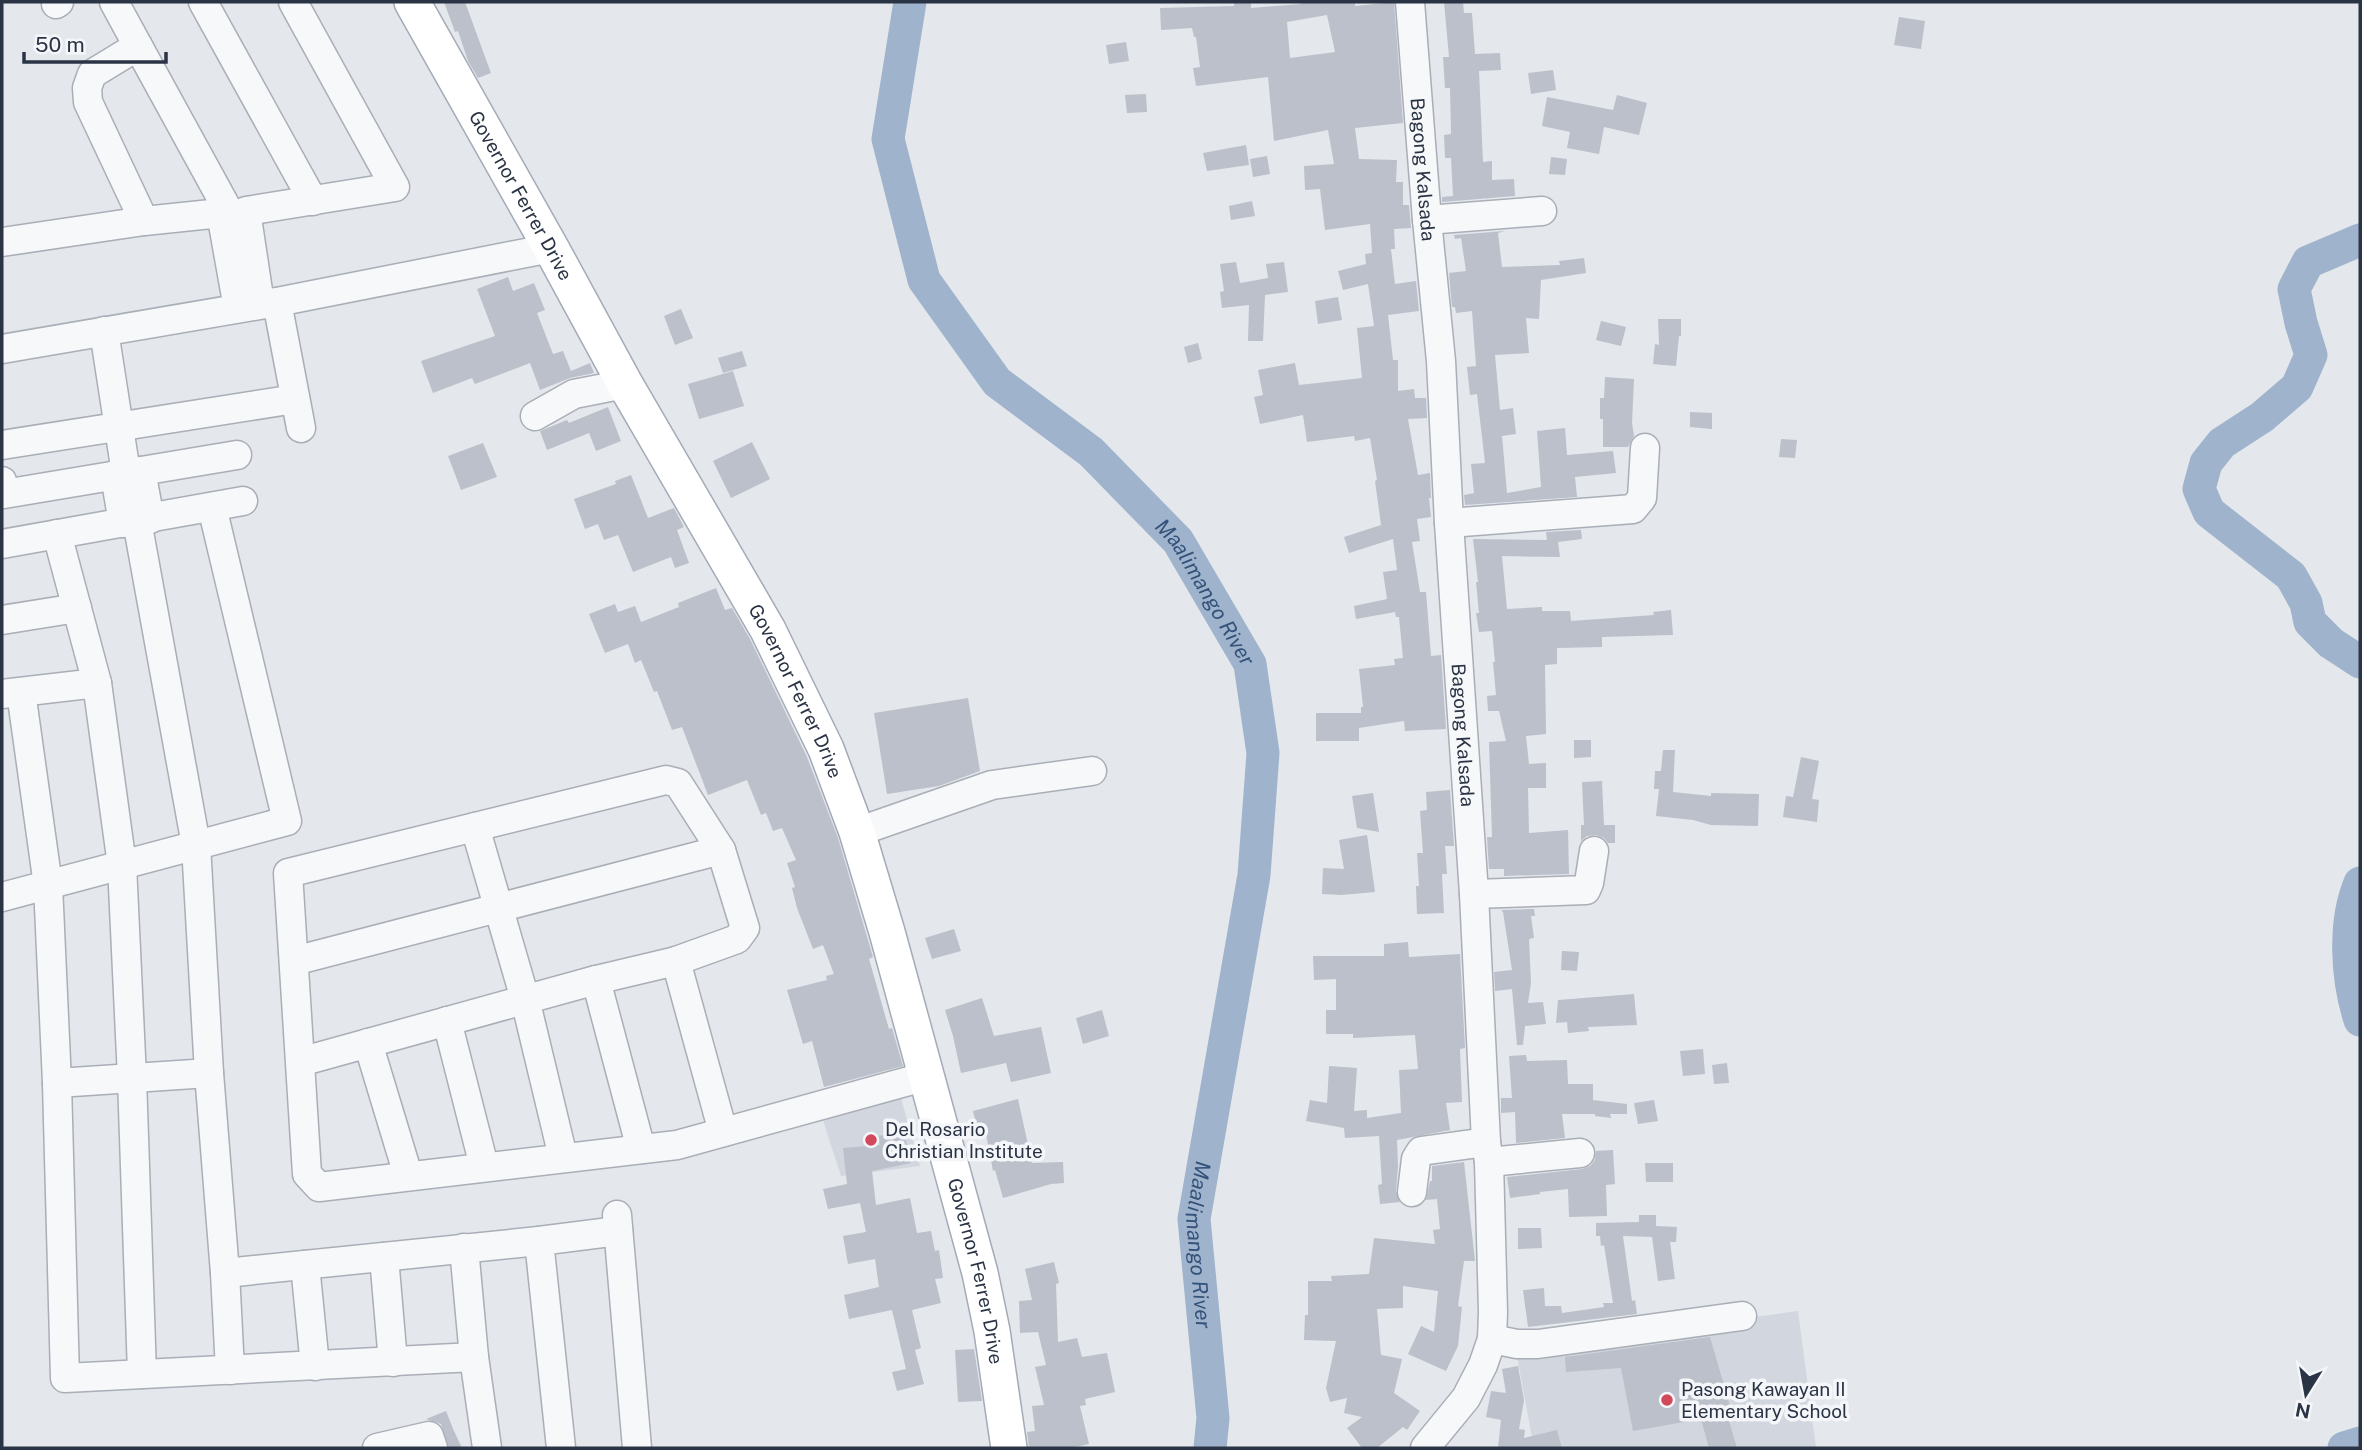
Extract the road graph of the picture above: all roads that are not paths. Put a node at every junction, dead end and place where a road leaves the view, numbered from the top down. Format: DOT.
graph roads {
  1 [pos="114,2"];
  2 [pos="203,2"];
  3 [pos="293,2"];
  4 [pos="412,2"];
  5 [pos="1410,2"];
  6 [pos="138,46"];
  7 [pos="313,201"];
  8 [pos="1542,211"];
  9 [pos="232,212"];
  10 [pos="1427,220"];
  11 [pos="144,221"];
  12 [pos="2,242"];
  13 [pos="551,248"];
  14 [pos="258,305"];
  15 [pos="104,331"];
  16 [pos="2,349"];
  17 [pos="625,384"];
  18 [pos="295,399"];
  19 [pos="535,416"];
  20 [pos="118,427"];
  21 [pos="301,428"];
  22 [pos="2,445"];
  23 [pos="1645,448"];
  24 [pos="237,455"];
  25 [pos="128,473"];
  26 [pos="2,481"];
  27 [pos="243,501"];
  28 [pos="212,507"];
  29 [pos="137,521"];
  30 [pos="1449,523"];
  31 [pos="57,534"];
  32 [pos="2,544"];
  33 [pos="77,608"];
  34 [pos="2,620"];
  35 [pos="97,683"];
  36 [pos="11,693"];
  37 [pos="1092,771"];
  38 [pos="475,827"];
  39 [pos="857,832"];
  40 [pos="196,845"];
  41 [pos="721,850"];
  42 [pos="1594,851"];
  43 [pos="121,865"];
  44 [pos="48,885"];
  45 [pos="1474,894"];
  46 [pos="2,897"];
  47 [pos="498,909"];
  48 [pos="294,961"];
  49 [pos="676,961"];
  50 [pos="596,980"];
  51 [pos="525,999"];
  52 [pos="447,1021"];
  53 [pos="368,1043"];
  54 [pos="300,1062"];
  55 [pos="209,1073"];
  56 [pos="927,1076"];
  57 [pos="132,1078"];
  58 [pos="57,1083"];
  59 [pos="723,1132"];
  60 [pos="641,1149"];
  61 [pos="1487,1152"];
  62 [pos="1580,1153"];
  63 [pos="564,1157"];
  64 [pos="484,1166"];
  65 [pos="408,1175"];
  66 [pos="1412,1192"];
  67 [pos="539,1241"];
  68 [pos="464,1248"];
  69 [pos="384,1257"];
  70 [pos="305,1265"];
  71 [pos="225,1273"];
  72 [pos="1742,1316"];
  73 [pos="1492,1339"];
  74 [pos="474,1357"];
  75 [pos="393,1362"];
  76 [pos="315,1366"];
  77 [pos="230,1370"];
  78 [pos="142,1374"];
  79 [pos="377,1448"];
  80 [pos="433,1448"];
  81 [pos="487,1448"];
  82 [pos="561,1448"];
  83 [pos="637,1448"];
  84 [pos="1009,1448"];
  85 [pos="1425,1448"];
  1 -- 6 [label="street"];
  2 -- 7 [label="street"];
  3 -- 7 [label="street"];
  4 -- 13 [label="main road, Governor Ferrer Drive"];
  5 -- 10 [label="street, Bagong Kalsada"];
  6 -- 9 [label="street"];
  6 -- 11 [label="street"];
  7 -- 9 [label="street"];
  8 -- 10 [label="street"];
  9 -- 11 [label="street"];
  9 -- 14 [label="street"];
  10 -- 30 [label="street, Bagong Kalsada"];
  11 -- 12 [label="street"];
  13 -- 14 [label="street"];
  13 -- 17 [label="main road, Governor Ferrer Drive"];
  14 -- 15 [label="street"];
  14 -- 18 [label="street"];
  15 -- 16 [label="street"];
  15 -- 20 [label="street"];
  17 -- 19 [label="street"];
  17 -- 39 [label="main road, Governor Ferrer Drive"];
  18 -- 20 [label="street"];
  18 -- 21 [label="street"];
  20 -- 22 [label="street"];
  20 -- 25 [label="street"];
  23 -- 30 [label="street"];
  24 -- 25 [label="street"];
  25 -- 26 [label="street"];
  25 -- 29 [label="street"];
  27 -- 28 [label="street"];
  28 -- 29 [label="street"];
  28 -- 40 [label="street"];
  29 -- 31 [label="street"];
  29 -- 40 [label="street"];
  30 -- 45 [label="street, Bagong Kalsada"];
  31 -- 32 [label="street"];
  31 -- 33 [label="street"];
  33 -- 34 [label="street"];
  33 -- 35 [label="street"];
  35 -- 36 [label="street"];
  35 -- 43 [label="street"];
  36 -- 44 [label="street"];
  37 -- 39 [label="street"];
  38 -- 41 [label="street"];
  38 -- 47 [label="street"];
  38 -- 48 [label="street"];
  39 -- 56 [label="main road, Governor Ferrer Drive"];
  40 -- 43 [label="street"];
  40 -- 55 [label="street"];
  41 -- 47 [label="street"];
  41 -- 49 [label="street"];
  42 -- 45 [label="street"];
  43 -- 44 [label="street"];
  43 -- 57 [label="street"];
  44 -- 46 [label="street"];
  44 -- 58 [label="street"];
  45 -- 61 [label="street, Bagong Kalsada"];
  47 -- 48 [label="street"];
  47 -- 51 [label="street"];
  48 -- 54 [label="street"];
  49 -- 50 [label="street"];
  49 -- 59 [label="street"];
  50 -- 51 [label="street"];
  50 -- 60 [label="street"];
  51 -- 52 [label="street"];
  51 -- 63 [label="street"];
  52 -- 53 [label="street"];
  52 -- 64 [label="street"];
  53 -- 54 [label="street"];
  53 -- 65 [label="street"];
  54 -- 65 [label="street"];
  55 -- 57 [label="street"];
  55 -- 71 [label="street"];
  56 -- 59 [label="street"];
  56 -- 84 [label="main road, Governor Ferrer Drive"];
  57 -- 58 [label="street"];
  57 -- 78 [label="street"];
  58 -- 78 [label="street"];
  59 -- 60 [label="street"];
  60 -- 63 [label="street"];
  61 -- 62 [label="street"];
  61 -- 66 [label="street"];
  61 -- 73 [label="street, Bagong Kalsada"];
  63 -- 64 [label="street"];
  64 -- 65 [label="street"];
  67 -- 68 [label="street"];
  67 -- 82 [label="street"];
  67 -- 83 [label="street"];
  68 -- 69 [label="street"];
  68 -- 74 [label="street"];
  69 -- 70 [label="street"];
  69 -- 75 [label="street"];
  70 -- 71 [label="street"];
  70 -- 76 [label="street"];
  71 -- 77 [label="street"];
  72 -- 73 [label="street"];
  73 -- 85 [label="street, Bagong Kalsada"];
  74 -- 75 [label="street"];
  74 -- 81 [label="street"];
  75 -- 76 [label="street"];
  76 -- 77 [label="street"];
  77 -- 78 [label="street"];
  79 -- 80 [label="street"];
}
